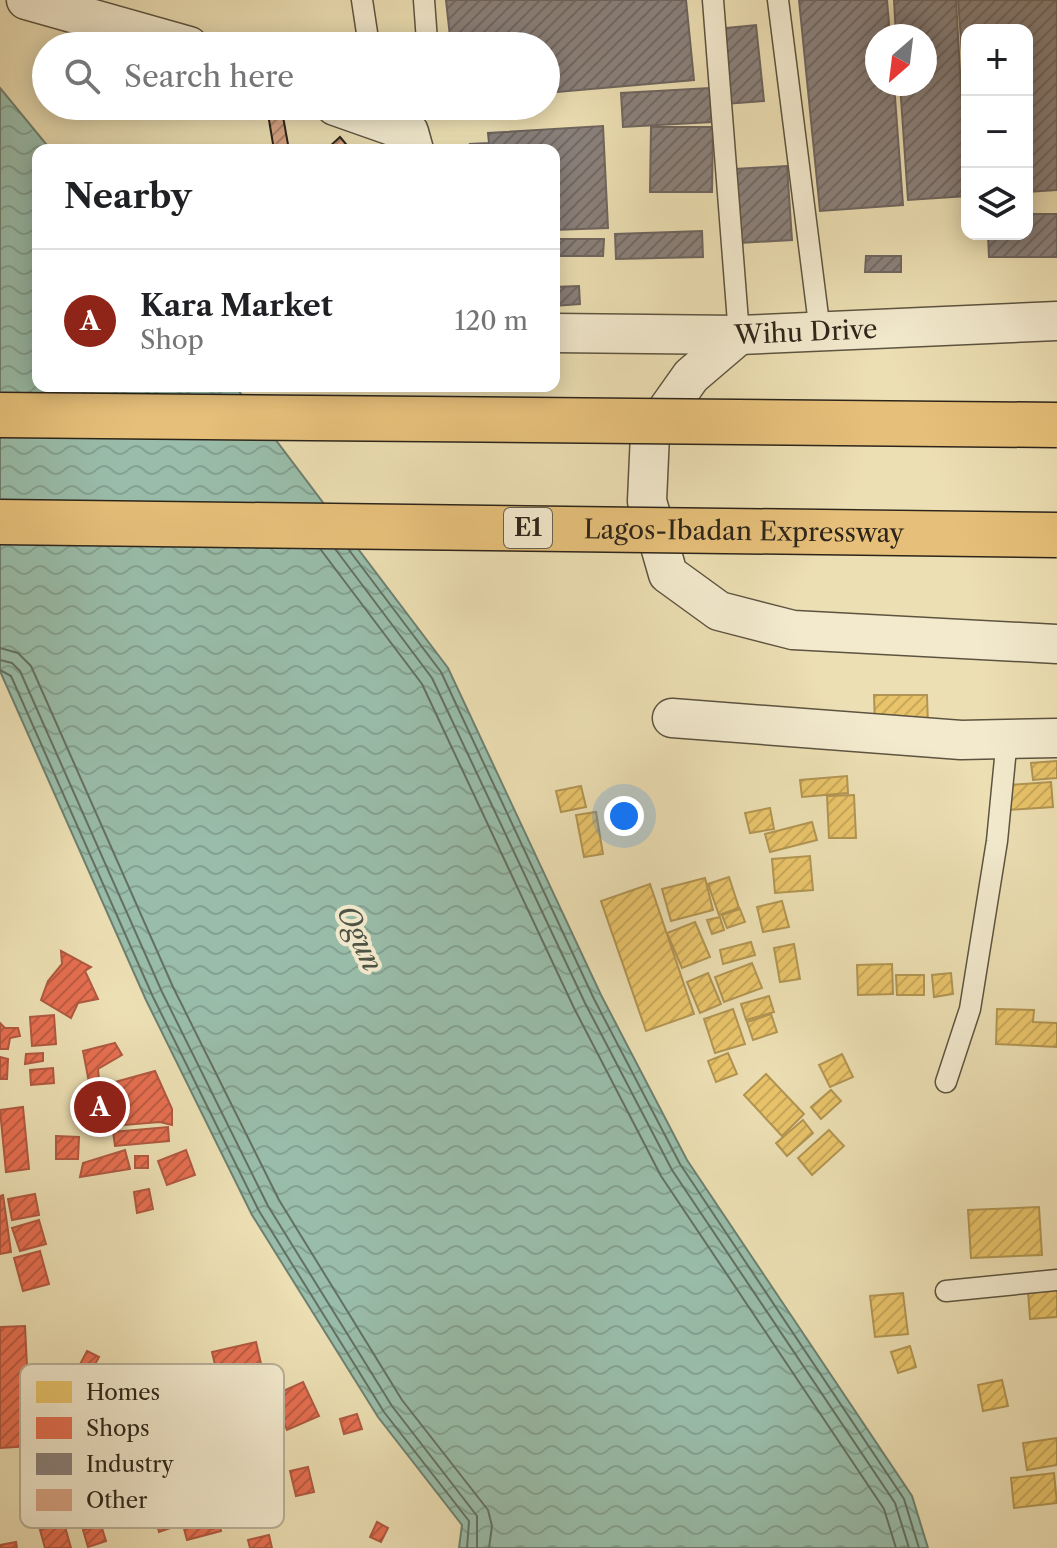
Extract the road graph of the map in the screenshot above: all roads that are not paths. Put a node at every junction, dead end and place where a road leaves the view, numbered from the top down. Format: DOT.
graph roads {
  1 [pos="26,0"];
  2 [pos="362,0"];
  3 [pos="424,0"];
  4 [pos="713,0"];
  5 [pos="778,0"];
  6 [pos="139,32"];
  7 [pos="367,32"];
  8 [pos="426,32"];
  9 [pos="380,120"];
  10 [pos="409,129"];
  11 [pos="1057,321"];
  12 [pos="820,332"];
  13 [pos="560,333"];
  14 [pos="739,335"];
  15 [pos="0,415"];
  16 [pos="1057,425"];
  17 [pos="0,522"];
  18 [pos="1057,535"];
  19 [pos="1057,644"];
  20 [pos="672,718"];
  21 [pos="1007,738"];
  22 [pos="1057,738"];
  23 [pos="946,1082"];
  24 [pos="1057,1280"];
  25 [pos="946,1291"];
  1 -- 6 [label="street"];
  2 -- 7 [label="lane"];
  3 -- 8 [label="lane"];
  4 -- 14 [label="lane"];
  5 -- 12 [label="lane"];
  9 -- 10 [label="street"];
  11 -- 12 [label="street, Wihu Drive"];
  12 -- 14 [label="street, Wihu Drive"];
  13 -- 14 [label="street, Wihu Drive"];
  14 -- 19 [label="street"];
  15 -- 16 [label="highway, bridge"];
  17 -- 18 [label="highway, Lagos-Ibadan Expressway / E1, bridge"];
  20 -- 21 [label="street"];
  21 -- 22 [label="street"];
  21 -- 23 [label="lane"];
  24 -- 25 [label="lane"];
}
